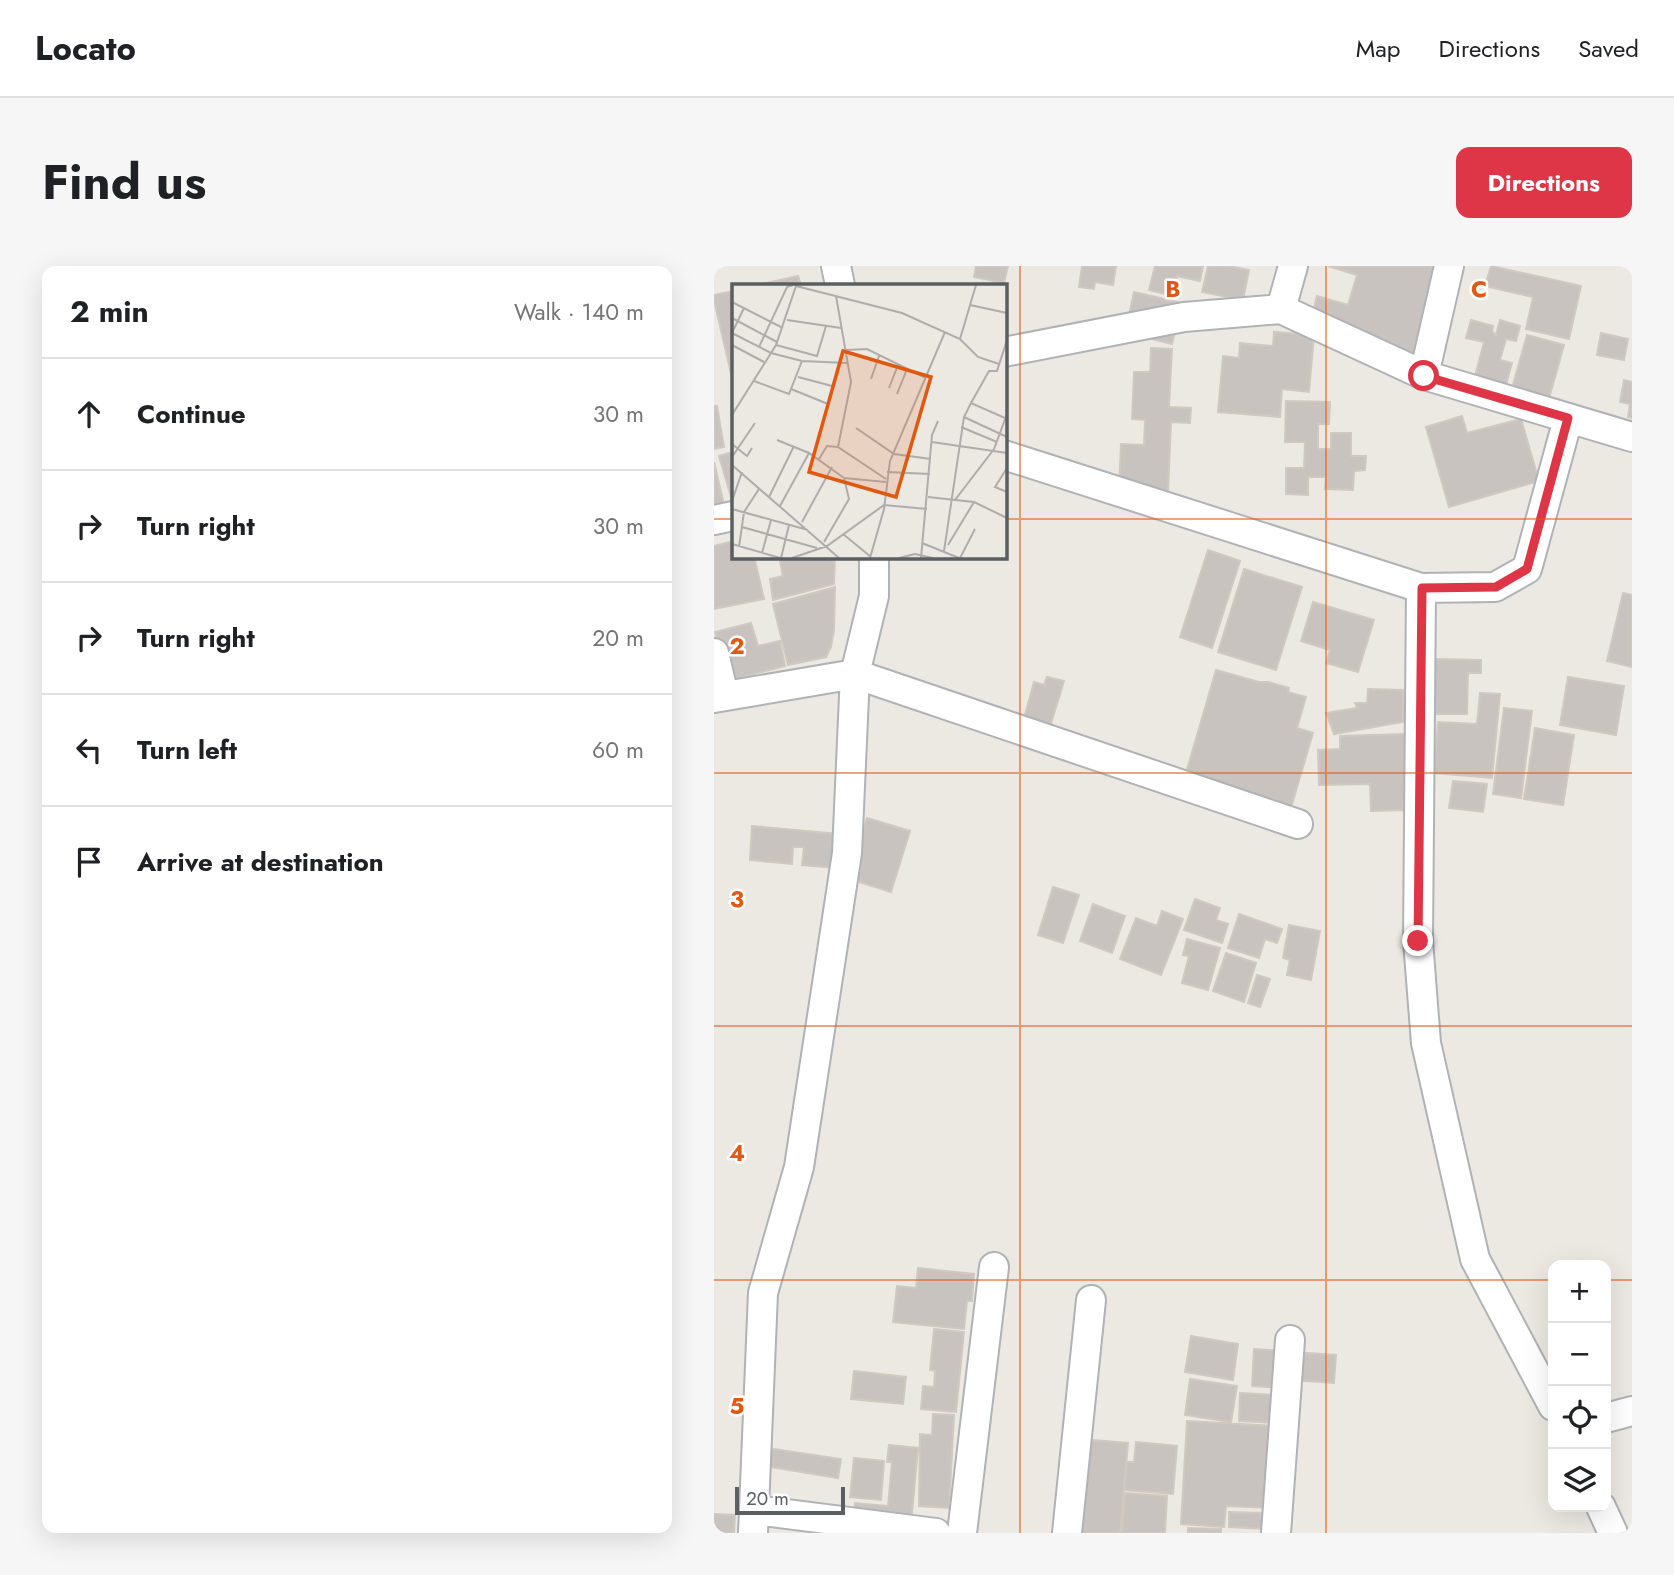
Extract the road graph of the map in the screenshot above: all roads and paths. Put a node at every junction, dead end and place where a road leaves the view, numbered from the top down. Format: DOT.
graph roads {
  1 [pos="836,266"];
  2 [pos="1293,266"];
  3 [pos="1449,266"];
  4 [pos="840,284"];
  5 [pos="1281,309"];
  6 [pos="1006,352"];
  7 [pos="1424,376"];
  8 [pos="1568,418"];
  9 [pos="1632,438"];
  10 [pos="1006,456"];
  11 [pos="732,516"];
  12 [pos="714,520"];
  13 [pos="874,558"];
  14 [pos="1422,588"];
  15 [pos="714,653"];
  16 [pos="855,674"];
  17 [pos="719,697"];
  18 [pos="1298,824"];
  19 [pos="994,1267"];
  20 [pos="1091,1300"];
  21 [pos="1290,1340"];
  22 [pos="1548,1397"];
  23 [pos="1632,1412"];
  24 [pos="1611,1417"];
  25 [pos="1603,1512"];
  26 [pos="754,1522"];
  27 [pos="936,1533"];
  28 [pos="962,1533"];
  29 [pos="1068,1533"];
  30 [pos="1276,1533"];
  31 [pos="1613,1533"];
  1 -- 4 [label="street"];
  2 -- 5 [label="street"];
  3 -- 7 [label="street"];
  5 -- 6 [label="street"];
  5 -- 7 [label="street"];
  7 -- 8 [label="street"];
  8 -- 9 [label="street"];
  8 -- 14 [label="street"];
  10 -- 14 [label="street"];
  11 -- 12 [label="street"];
  13 -- 16 [label="street"];
  14 -- 22 [label="street"];
  15 -- 17 [label="street"];
  16 -- 17 [label="street"];
  16 -- 18 [label="street"];
  16 -- 26 [label="street"];
  19 -- 28 [label="street"];
  20 -- 29 [label="street"];
  21 -- 30 [label="street"];
  23 -- 24 [label="street"];
  25 -- 31 [label="street"];
  26 -- 27 [label="street"];
}
